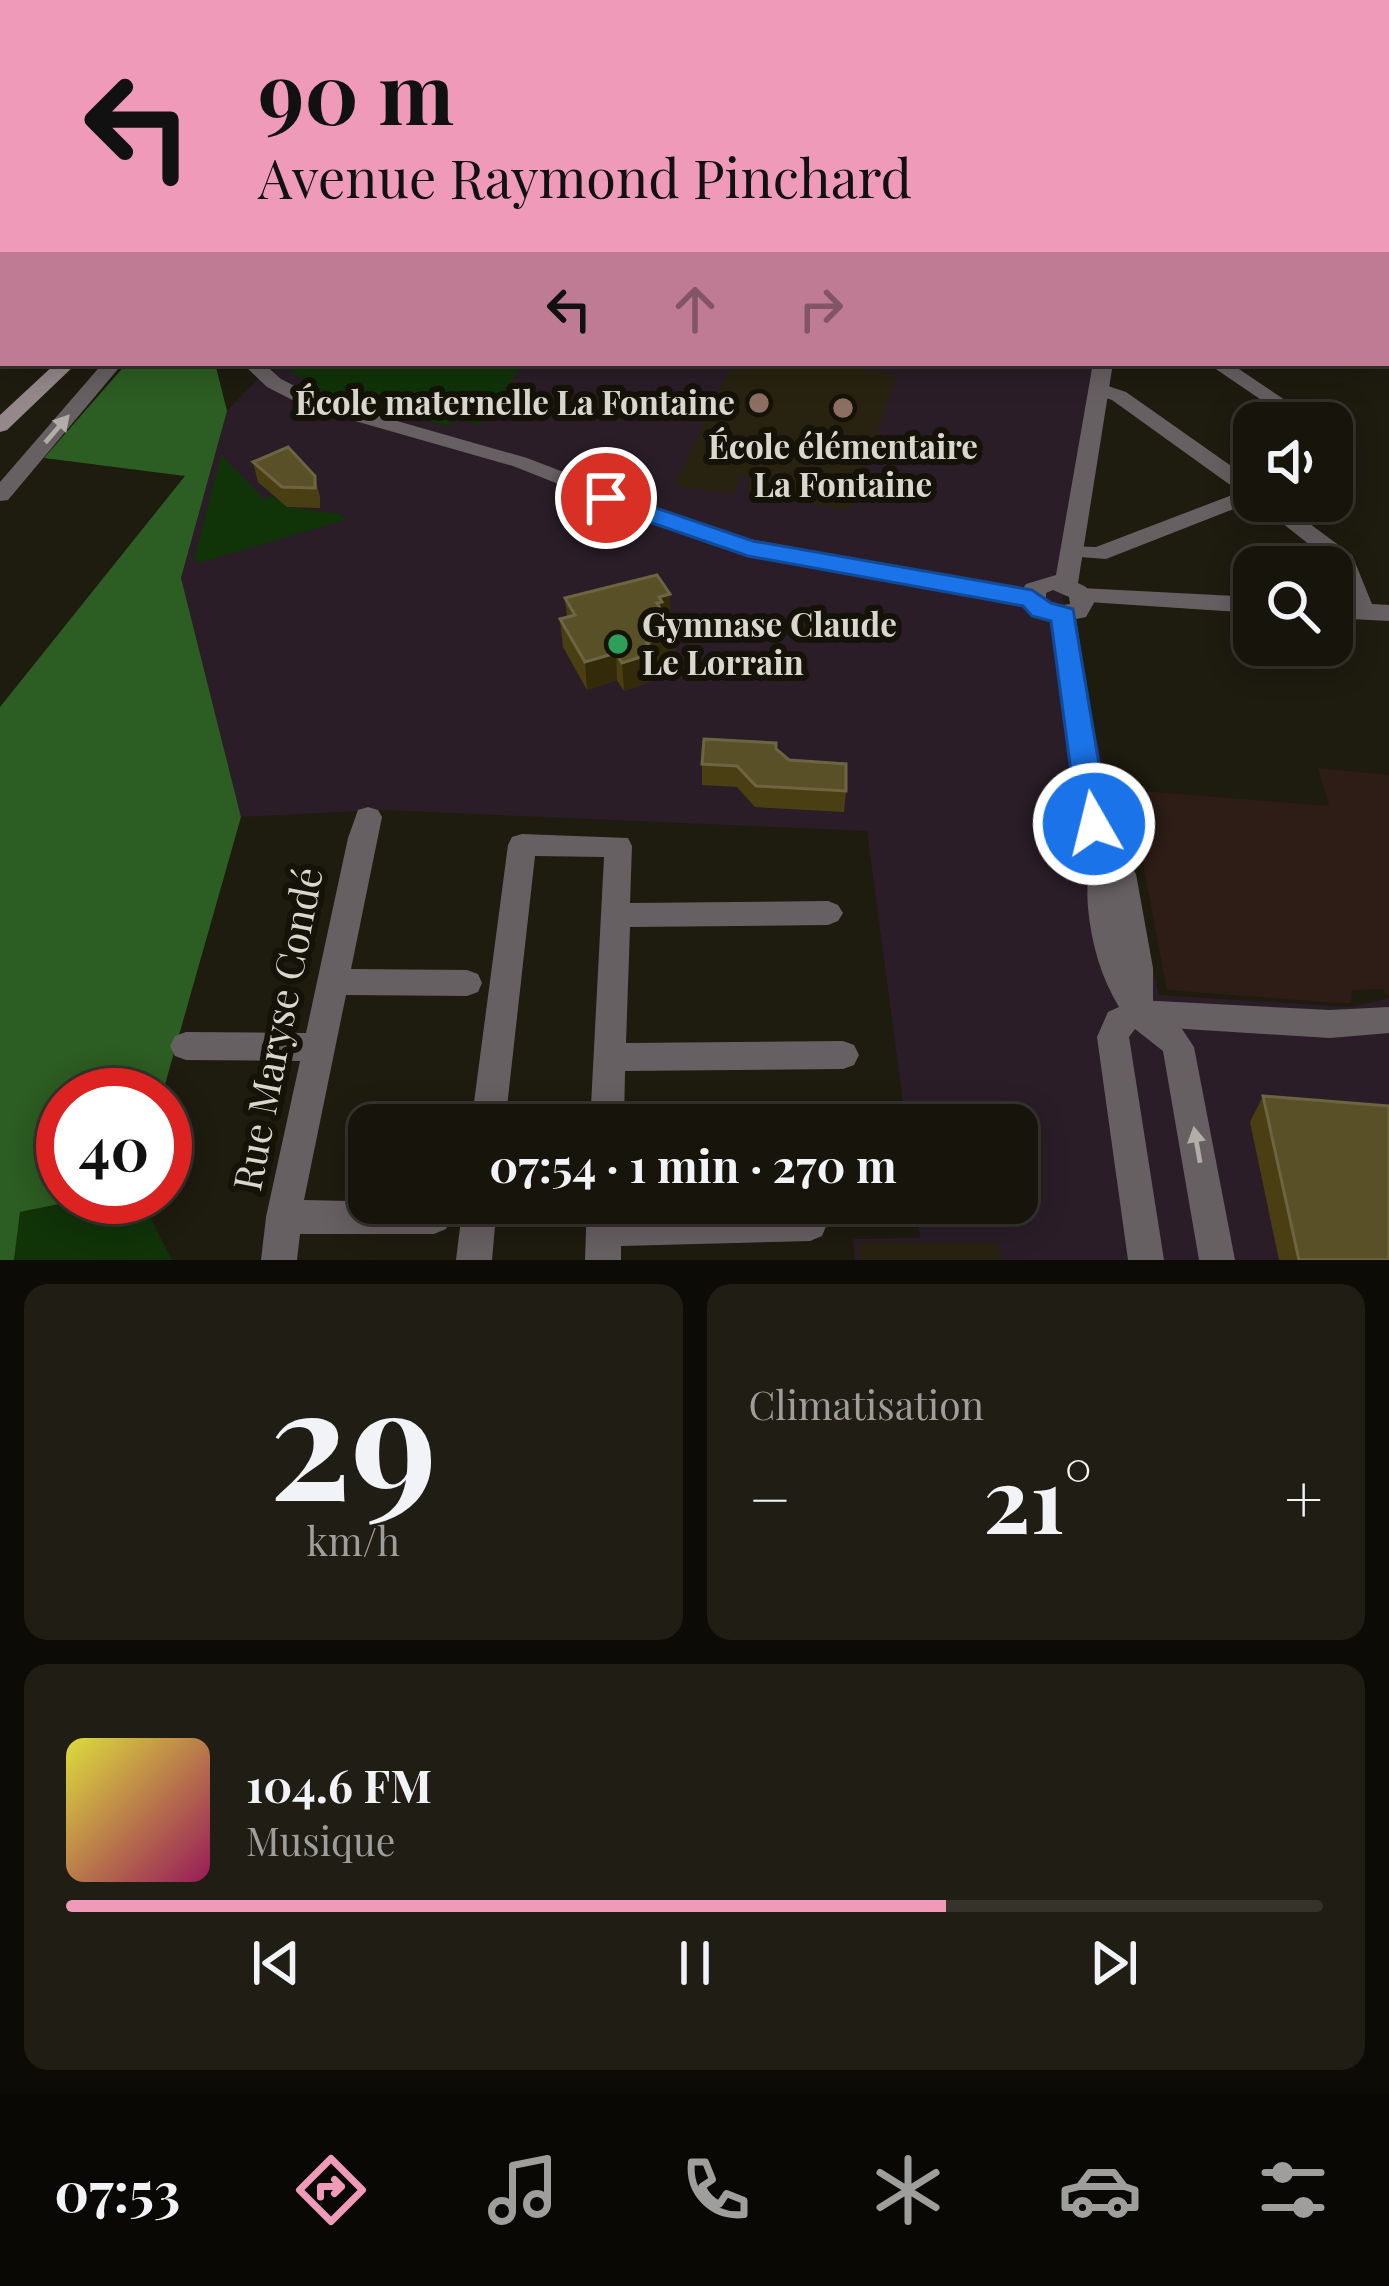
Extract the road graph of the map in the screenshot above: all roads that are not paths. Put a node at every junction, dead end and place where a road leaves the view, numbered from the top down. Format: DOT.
graph roads {
  1 [pos="64,366"];
  2 [pos="110,366"];
  3 [pos="255,366"];
  4 [pos="1103,366"];
  5 [pos="1222,366"];
  6 [pos="1099,389"];
  7 [pos="1277,402"];
  8 [pos="0,426"];
  9 [pos="1233,478"];
  10 [pos="0,495"];
  11 [pos="1233,501"];
  12 [pos="1293,522"];
  13 [pos="1075,550"];
  14 [pos="1070,599"];
  15 [pos="1233,604"];
  16 [pos="1353,611"];
  17 [pos="1363,611"];
  18 [pos="1389,613"];
  19 [pos="368,817"];
  20 [pos="828,913"];
  21 [pos="615,915"];
  22 [pos="334,982"];
  23 [pos="467,983"];
  24 [pos="1138,1013"];
  25 [pos="1389,1020"];
  26 [pos="186,1046"];
  27 [pos="319,1047"];
  28 [pos="843,1054"];
  29 [pos="609,1057"];
  30 [pos="491,1104"];
  31 [pos="608,1104"];
  32 [pos="284,1217"];
  33 [pos="348,1217"];
  34 [pos="478,1224"];
  35 [pos="810,1225"];
  36 [pos="603,1231"];
  37 [pos="279,1260"];
  38 [pos="474,1260"];
  39 [pos="1146,1260"];
  40 [pos="1217,1260"];
  1 -- 8 [label="main road"];
  10 -- 2 [label="street, one-way"];
  3 -- 14 [label="street"];
  4 -- 6 [label="street"];
  5 -- 7 [label="street"];
  6 -- 9 [label="street"];
  6 -- 13 [label="street"];
  11 -- 13 [label="street"];
  12 -- 17 [label="street"];
  13 -- 14 [label="street"];
  14 -- 15 [label="street"];
  14 -- 24 [label="street"];
  16 -- 17 [label="street"];
  17 -- 18 [label="street"];
  19 -- 22 [label="street, Rue Maryse Condé"];
  20 -- 21 [label="street"];
  21 -- 29 [label="street"];
  21 -- 30 [label="street"];
  22 -- 23 [label="street"];
  22 -- 27 [label="street, Rue Maryse Condé"];
  24 -- 25 [label="street"];
  24 -- 39 [label="street"];
  40 -- 24 [label="street, one-way"];
  26 -- 27 [label="street"];
  27 -- 32 [label="street, Rue Maryse Condé"];
  28 -- 29 [label="street"];
  29 -- 31 [label="street"];
  32 -- 33 [label="street"];
  32 -- 37 [label="street, Rue Maryse Condé"];
  34 -- 38 [label="street"];
  35 -- 36 [label="street"];
}
